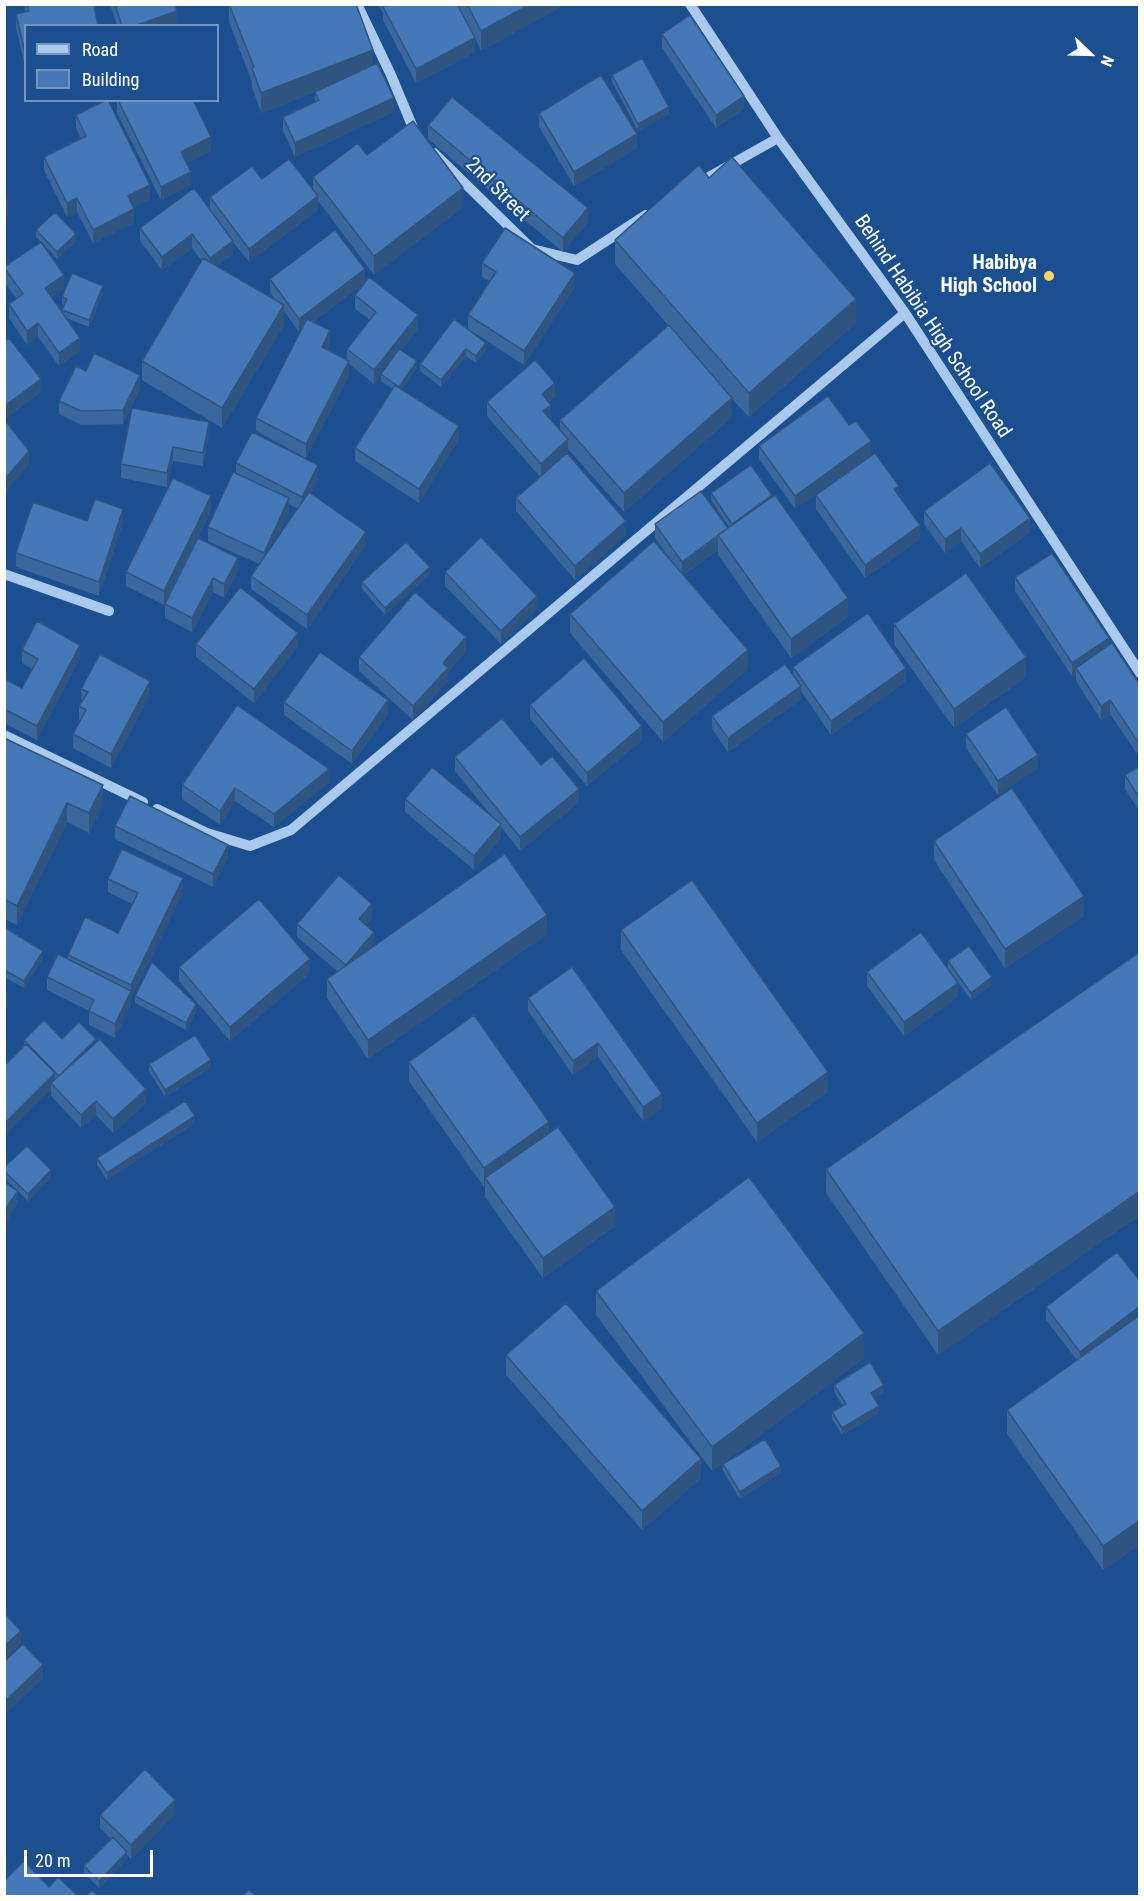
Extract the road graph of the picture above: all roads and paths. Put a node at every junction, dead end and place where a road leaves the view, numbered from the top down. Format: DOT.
graph roads {
  1 [pos="357,4"];
  2 [pos="690,4"];
  3 [pos="778,138"];
  4 [pos="687,189"];
  5 [pos="657,208"];
  6 [pos="905,313"];
  7 [pos="4,574"];
  8 [pos="109,611"];
  9 [pos="1140,673"];
  10 [pos="4,735"];
  1 -- 5 [label="street, 2nd Street"];
  2 -- 3 [label="street, Behind Habibia High School Road"];
  3 -- 4 [label="street"];
  3 -- 6 [label="street, Behind Habibia High School Road"];
  6 -- 9 [label="street, Behind Habibia High School Road"];
  6 -- 10 [label="street"];
  7 -- 8 [label="street"];
}
